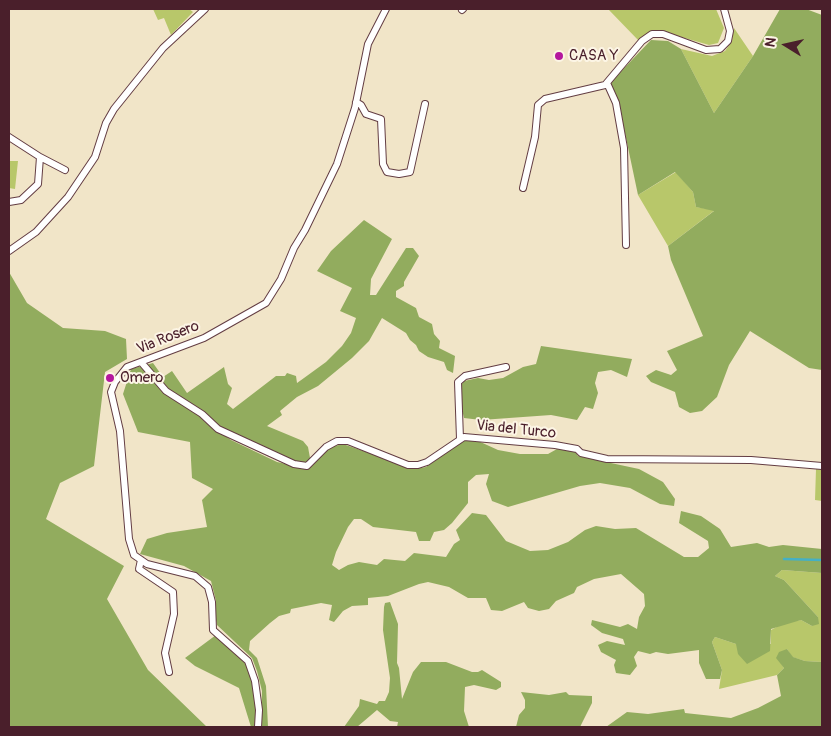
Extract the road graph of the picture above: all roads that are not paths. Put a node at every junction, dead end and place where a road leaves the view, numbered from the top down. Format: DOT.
graph roads {
  1 [pos="386,9"];
  2 [pos="724,9"];
  3 [pos="200,10"];
  4 [pos="607,83"];
  5 [pos="356,102"];
  6 [pos="424,104"];
  7 [pos="9,138"];
  8 [pos="40,157"];
  9 [pos="65,170"];
  10 [pos="73,174"];
  11 [pos="81,178"];
  12 [pos="523,188"];
  13 [pos="9,202"];
  14 [pos="626,245"];
  15 [pos="9,251"];
  16 [pos="141,362"];
  17 [pos="506,367"];
  18 [pos="460,439"];
  19 [pos="822,466"];
  20 [pos="141,560"];
  21 [pos="169,672"];
  22 [pos="258,727"];
  1 -- 5 [label="street, Via Rosero"];
  2 -- 4 [label="street"];
  3 -- 11 [label="street"];
  4 -- 12 [label="street"];
  4 -- 14 [label="street"];
  5 -- 6 [label="street"];
  5 -- 16 [label="street, Via Rosero"];
  7 -- 8 [label="street"];
  8 -- 9 [label="street"];
  8 -- 13 [label="street"];
  10 -- 11 [label="street"];
  11 -- 15 [label="street"];
  16 -- 18 [label="street, Via del Turco"];
  16 -- 20 [label="street, Via Rosero"];
  17 -- 18 [label="street"];
  18 -- 19 [label="street, Via del Turco"];
  20 -- 21 [label="street, Via Rosero"];
  20 -- 22 [label="street"];
}
